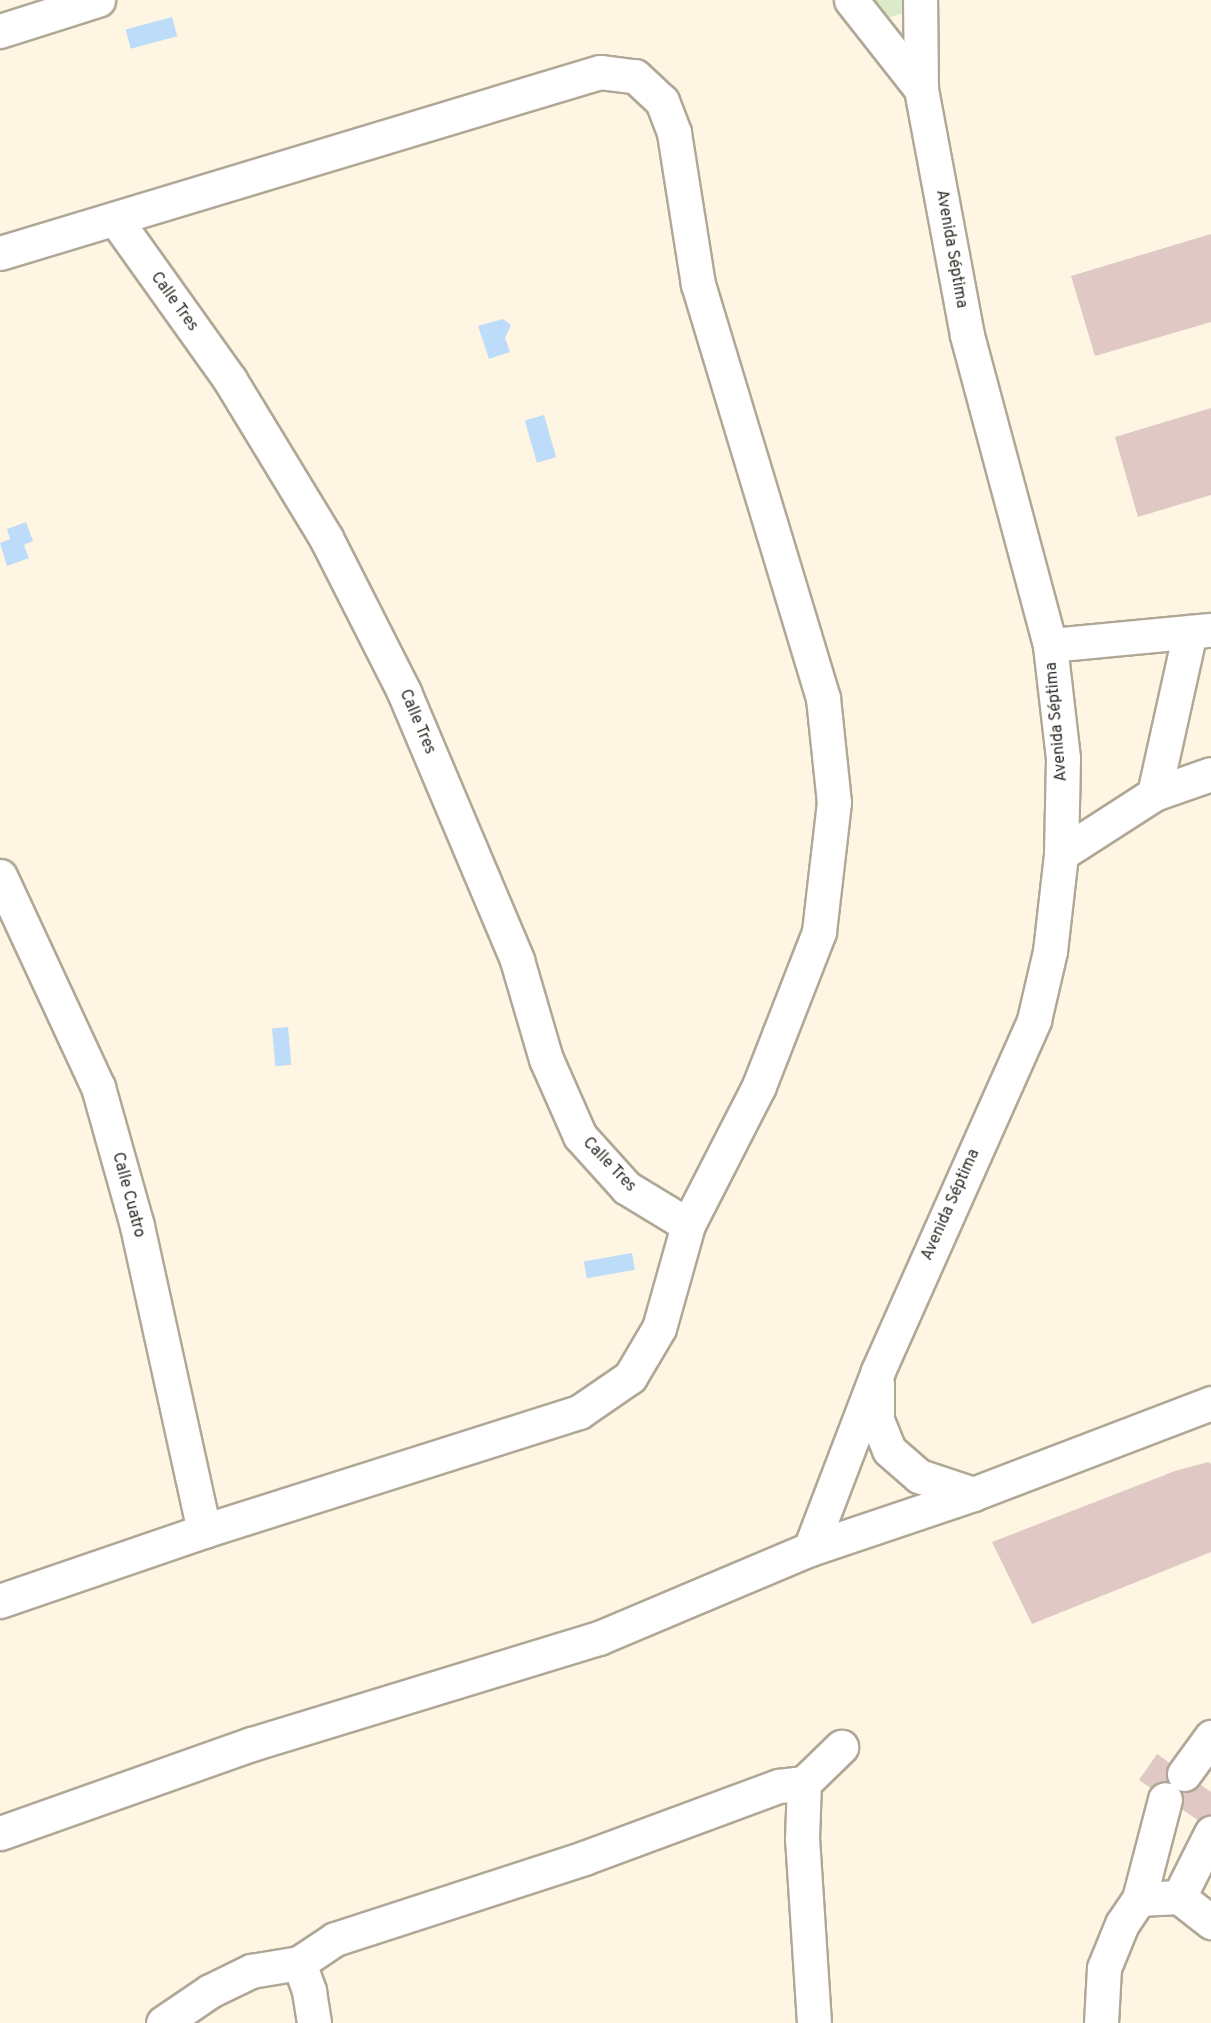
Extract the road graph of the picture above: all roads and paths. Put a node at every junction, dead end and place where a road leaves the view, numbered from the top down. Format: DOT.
graph roads {
  1 [pos="851,0"];
  2 [pos="920,0"];
  3 [pos="77,3"];
  4 [pos="0,31"];
  5 [pos="921,89"];
  6 [pos="116,220"];
  7 [pos="0,254"];
  8 [pos="1201,631"];
  9 [pos="1050,645"];
  10 [pos="1211,774"];
  11 [pos="1154,794"];
  12 [pos="1061,854"];
  13 [pos="0,876"];
  14 [pos="688,1225"];
  15 [pos="878,1371"];
  16 [pos="1205,1410"];
  17 [pos="973,1494"];
  18 [pos="204,1531"];
  19 [pos="810,1549"];
  20 [pos="0,1601"];
  21 [pos="1211,1737"];
  22 [pos="841,1747"];
  23 [pos="804,1784"];
  24 [pos="0,1833"];
  25 [pos="1211,1833"];
  26 [pos="1179,1897"];
  27 [pos="1139,1899"];
  28 [pos="1211,1922"];
  29 [pos="299,1963"];
  30 [pos="163,2023"];
  31 [pos="314,2023"];
  32 [pos="814,2023"];
  33 [pos="1101,2023"];
  1 -- 5 [label="street, Avenida Séptima"];
  2 -- 5 [label="street, Avenida Séptima"];
  3 -- 4 [label="street"];
  5 -- 9 [label="street, Avenida Séptima"];
  6 -- 7 [label="street"];
  6 -- 14 [label="street, Calle Tres"];
  6 -- 14 [label="street"];
  8 -- 9 [label="street"];
  8 -- 11 [label="street"];
  9 -- 12 [label="street, Avenida Séptima"];
  10 -- 11 [label="street"];
  11 -- 12 [label="street"];
  12 -- 15 [label="street, Avenida Séptima"];
  13 -- 18 [label="street, Calle Cuatro"];
  14 -- 18 [label="street"];
  15 -- 17 [label="street, Avenida Séptima"];
  15 -- 19 [label="street, Avenida Séptima"];
  16 -- 17 [label="street"];
  17 -- 19 [label="street"];
  18 -- 20 [label="street"];
  19 -- 24 [label="street"];
  21 -- 27 [label="street"];
  22 -- 23 [label="street"];
  23 -- 29 [label="street"];
  23 -- 32 [label="street"];
  25 -- 26 [label="street"];
  26 -- 27 [label="street"];
  26 -- 28 [label="street"];
  27 -- 33 [label="street"];
  29 -- 30 [label="street"];
  29 -- 31 [label="street"];
}
